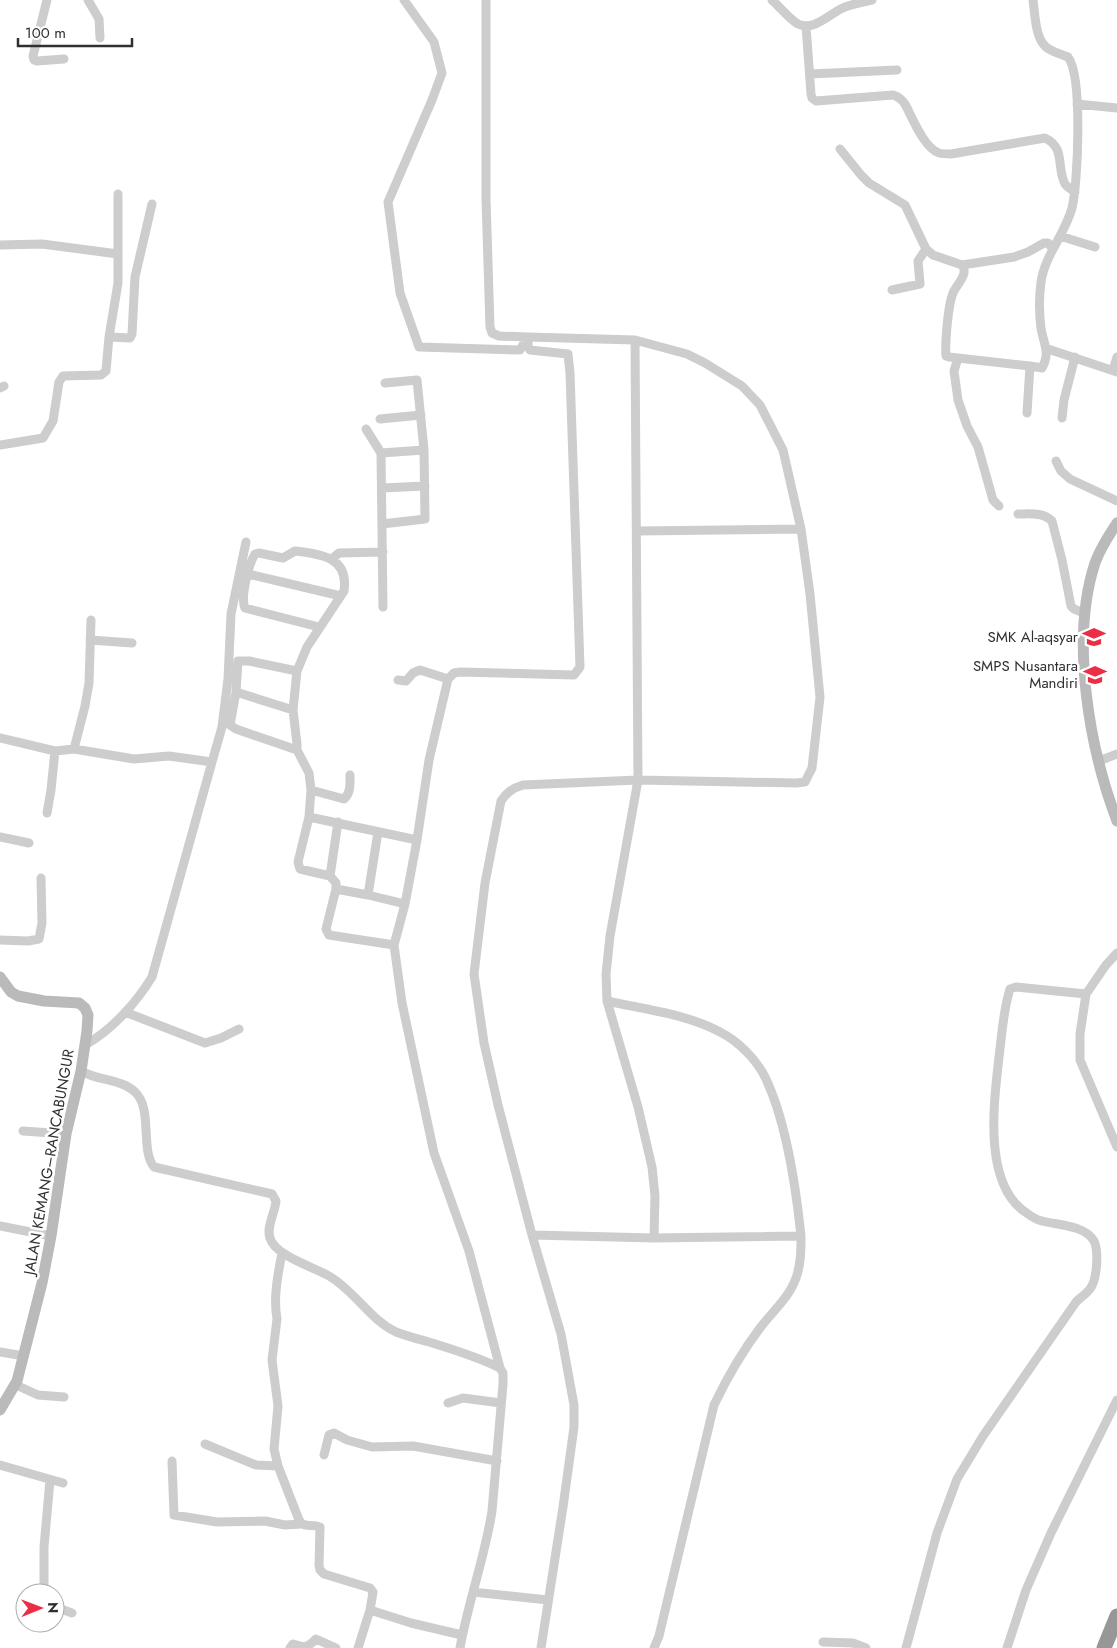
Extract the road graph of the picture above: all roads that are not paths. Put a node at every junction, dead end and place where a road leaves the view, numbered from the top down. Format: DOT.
graph roads {
  1 [pos="47,0"];
  2 [pos="88,0"];
  3 [pos="404,0"];
  4 [pos="486,0"];
  5 [pos="772,0"];
  6 [pos="872,0"];
  7 [pos="1033,0"];
  8 [pos="806,26"];
  9 [pos="100,38"];
  10 [pos="64,59"];
  11 [pos="896,70"];
  12 [pos="810,74"];
  13 [pos="1077,104"];
  14 [pos="1117,108"];
  15 [pos="840,149"];
  16 [pos="1074,192"];
  17 [pos="118,194"];
  18 [pos="152,204"];
  19 [pos="1060,236"];
  20 [pos="0,245"];
  21 [pos="1095,247"];
  22 [pos="926,249"];
  23 [pos="1053,249"];
  24 [pos="118,254"];
  25 [pos="962,265"];
  26 [pos="892,290"];
  27 [pos="109,337"];
  28 [pos="528,337"];
  29 [pos="564,337"];
  30 [pos="635,340"];
  31 [pos="1048,349"];
  32 [pos="568,354"];
  33 [pos="1117,356"];
  34 [pos="1075,357"];
  35 [pos="958,358"];
  36 [pos="1030,366"];
  37 [pos="1115,371"];
  38 [pos="385,382"];
  39 [pos="1027,413"];
  40 [pos="421,415"];
  41 [pos="1062,418"];
  42 [pos="380,419"];
  43 [pos="366,429"];
  44 [pos="0,445"];
  45 [pos="424,450"];
  46 [pos="381,453"];
  47 [pos="1056,461"];
  48 [pos="425,486"];
  49 [pos="382,488"];
  50 [pos="1117,501"];
  51 [pos="999,506"];
  52 [pos="1018,514"];
  53 [pos="1117,523"];
  54 [pos="382,524"];
  55 [pos="801,529"];
  56 [pos="637,531"];
  57 [pos="246,542"];
  58 [pos="383,552"];
  59 [pos="332,559"];
  60 [pos="248,574"];
  61 [pos="340,596"];
  62 [pos="383,606"];
  63 [pos="1084,613"];
  64 [pos="91,620"];
  65 [pos="319,627"];
  66 [pos="90,640"];
  67 [pos="132,643"];
  68 [pos="297,671"];
  69 [pos="448,679"];
  70 [pos="398,680"];
  71 [pos="236,692"];
  72 [pos="292,710"];
  73 [pos="0,738"];
  74 [pos="74,749"];
  75 [pos="298,750"];
  76 [pos="55,751"];
  77 [pos="1117,754"];
  78 [pos="1099,761"];
  79 [pos="212,762"];
  80 [pos="350,775"];
  81 [pos="638,780"];
  82 [pos="311,790"];
  83 [pos="47,813"];
  84 [pos="309,817"];
  85 [pos="1117,821"];
  86 [pos="338,822"];
  87 [pos="378,832"];
  88 [pos="0,837"];
  89 [pos="418,840"];
  90 [pos="29,843"];
  91 [pos="330,876"];
  92 [pos="41,878"];
  93 [pos="336,889"];
  94 [pos="368,895"];
  95 [pos="404,904"];
  96 [pos="0,940"];
  97 [pos="394,944"];
  98 [pos="1117,953"];
  99 [pos="0,977"];
  100 [pos="1086,994"];
  101 [pos="607,1001"];
  102 [pos="125,1012"];
  103 [pos="239,1029"];
  104 [pos="85,1045"];
  105 [pos="81,1071"];
  106 [pos="23,1130"];
  107 [pos="66,1134"];
  108 [pos="1117,1147"];
  109 [pos="0,1226"];
  110 [pos="532,1235"];
  111 [pos="51,1236"];
  112 [pos="801,1236"];
  113 [pos="654,1238"];
  114 [pos="282,1253"];
  115 [pos="0,1352"];
  116 [pos="24,1356"];
  117 [pos="500,1368"];
  118 [pos="16,1385"];
  119 [pos="64,1397"];
  120 [pos="1117,1400"];
  121 [pos="448,1402"];
  122 [pos="501,1403"];
  123 [pos="0,1410"];
  124 [pos="205,1444"];
  125 [pos="324,1455"];
  126 [pos="172,1461"];
  127 [pos="497,1461"];
  128 [pos="0,1465"];
  129 [pos="278,1466"];
  130 [pos="50,1480"];
  131 [pos="63,1483"];
  132 [pos="301,1524"];
  133 [pos="44,1583"];
  134 [pos="472,1592"];
  135 [pos="548,1600"];
  136 [pos="370,1610"];
  137 [pos="65,1611"];
  138 [pos="72,1613"];
  139 [pos="1117,1616"];
  140 [pos="1117,1634"];
  141 [pos="462,1635"];
  142 [pos="823,1642"];
  143 [pos="290,1648"];
  144 [pos="336,1648"];
  145 [pos="358,1648"];
  146 [pos="460,1648"];
  147 [pos="541,1648"];
  148 [pos="654,1648"];
  149 [pos="866,1648"];
  150 [pos="906,1648"];
  151 [pos="1007,1648"];
  152 [pos="1104,1648"];
  153 [pos="1112,1648"];
  1 -- 10 [label="street"];
  2 -- 9 [label="street"];
  3 -- 28 [label="street"];
  4 -- 28 [label="street"];
  5 -- 8 [label="street"];
  6 -- 8 [label="street"];
  7 -- 13 [label="street"];
  8 -- 12 [label="street"];
  11 -- 12 [label="street"];
  12 -- 16 [label="street"];
  13 -- 14 [label="street"];
  13 -- 16 [label="street"];
  15 -- 22 [label="street"];
  16 -- 19 [label="street"];
  17 -- 24 [label="street"];
  18 -- 27 [label="street"];
  19 -- 21 [label="street"];
  19 -- 23 [label="street"];
  20 -- 24 [label="street"];
  22 -- 25 [label="street"];
  22 -- 26 [label="street"];
  23 -- 25 [label="street"];
  23 -- 31 [label="street"];
  24 -- 27 [label="street"];
  25 -- 35 [label="street"];
  27 -- 44 [label="street"];
  28 -- 29 [label="street"];
  28 -- 32 [label="street"];
  29 -- 30 [label="street"];
  29 -- 32 [label="street"];
  30 -- 55 [label="street"];
  30 -- 56 [label="street"];
  31 -- 34 [label="street"];
  31 -- 36 [label="street"];
  32 -- 69 [label="street"];
  33 -- 37 [label="street"];
  34 -- 37 [label="street"];
  34 -- 41 [label="street"];
  35 -- 36 [label="street"];
  35 -- 51 [label="street"];
  36 -- 39 [label="street"];
  38 -- 40 [label="street"];
  40 -- 42 [label="street"];
  40 -- 45 [label="street"];
  43 -- 46 [label="street"];
  45 -- 46 [label="street"];
  45 -- 48 [label="street"];
  46 -- 49 [label="street"];
  47 -- 50 [label="street"];
  48 -- 49 [label="street"];
  48 -- 54 [label="street"];
  49 -- 54 [label="street"];
  52 -- 63 [label="street"];
  53 -- 63 [label="street"];
  54 -- 58 [label="street"];
  55 -- 56 [label="street"];
  55 -- 81 [label="street"];
  56 -- 81 [label="street"];
  57 -- 79 [label="street"];
  58 -- 59 [label="street"];
  58 -- 62 [label="street"];
  59 -- 60 [label="street"];
  59 -- 61 [label="street"];
  60 -- 61 [label="street"];
  60 -- 65 [label="street"];
  61 -- 65 [label="street"];
  63 -- 78 [label="street"];
  64 -- 66 [label="street"];
  65 -- 68 [label="street"];
  66 -- 67 [label="street"];
  66 -- 74 [label="street"];
  68 -- 71 [label="street"];
  68 -- 72 [label="street"];
  69 -- 70 [label="street"];
  69 -- 89 [label="street"];
  71 -- 72 [label="street"];
  71 -- 75 [label="street"];
  72 -- 75 [label="street"];
  73 -- 76 [label="street"];
  74 -- 76 [label="street"];
  74 -- 79 [label="street"];
  75 -- 82 [label="street"];
  76 -- 83 [label="street"];
  77 -- 78 [label="street"];
  78 -- 85 [label="street"];
  79 -- 102 [label="street"];
  80 -- 82 [label="street"];
  81 -- 101 [label="street"];
  81 -- 110 [label="street"];
  82 -- 84 [label="street"];
  84 -- 86 [label="street"];
  84 -- 91 [label="street"];
  86 -- 87 [label="street"];
  86 -- 91 [label="street"];
  87 -- 89 [label="street"];
  87 -- 94 [label="street"];
  88 -- 90 [label="street"];
  89 -- 95 [label="street"];
  91 -- 93 [label="street"];
  92 -- 96 [label="street"];
  93 -- 94 [label="street"];
  93 -- 97 [label="street"];
  94 -- 95 [label="street"];
  95 -- 97 [label="street"];
  97 -- 117 [label="street"];
  98 -- 100 [label="street"];
  99 -- 104 [label="street, JALAN KEMANG–RANCABUNGUR"];
  100 -- 108 [label="street"];
  100 -- 150 [label="street"];
  101 -- 112 [label="street"];
  101 -- 113 [label="street"];
  102 -- 103 [label="street"];
  102 -- 104 [label="street"];
  104 -- 105 [label="street, JALAN KEMANG–RANCABUNGUR"];
  105 -- 107 [label="street, JALAN KEMANG–RANCABUNGUR"];
  105 -- 114 [label="street"];
  106 -- 107 [label="street"];
  107 -- 111 [label="street, JALAN KEMANG–RANCABUNGUR"];
  109 -- 111 [label="street"];
  110 -- 113 [label="street"];
  110 -- 135 [label="street"];
  111 -- 116 [label="street, JALAN KEMANG–RANCABUNGUR"];
  112 -- 113 [label="street"];
  112 -- 148 [label="street"];
  114 -- 117 [label="street"];
  114 -- 129 [label="street"];
  115 -- 116 [label="street"];
  116 -- 118 [label="street, JALAN KEMANG–RANCABUNGUR"];
  117 -- 122 [label="street"];
  118 -- 119 [label="street"];
  118 -- 123 [label="street, JALAN KEMANG–RANCABUNGUR"];
  120 -- 151 [label="street"];
  121 -- 122 [label="street"];
  122 -- 127 [label="street"];
  124 -- 129 [label="street"];
  125 -- 127 [label="street"];
  126 -- 132 [label="street"];
  127 -- 134 [label="street"];
  128 -- 130 [label="street"];
  129 -- 132 [label="street"];
  130 -- 131 [label="street"];
  130 -- 133 [label="street"];
  132 -- 136 [label="street"];
  134 -- 135 [label="street"];
  134 -- 141 [label="street"];
  135 -- 147 [label="street"];
  136 -- 141 [label="street"];
  136 -- 145 [label="street"];
  137 -- 138 [label="street"];
  139 -- 152 [label="highway"];
  140 -- 153 [label="highway"];
  141 -- 146 [label="street"];
  142 -- 149 [label="street"];
  143 -- 144 [label="street"];
}
